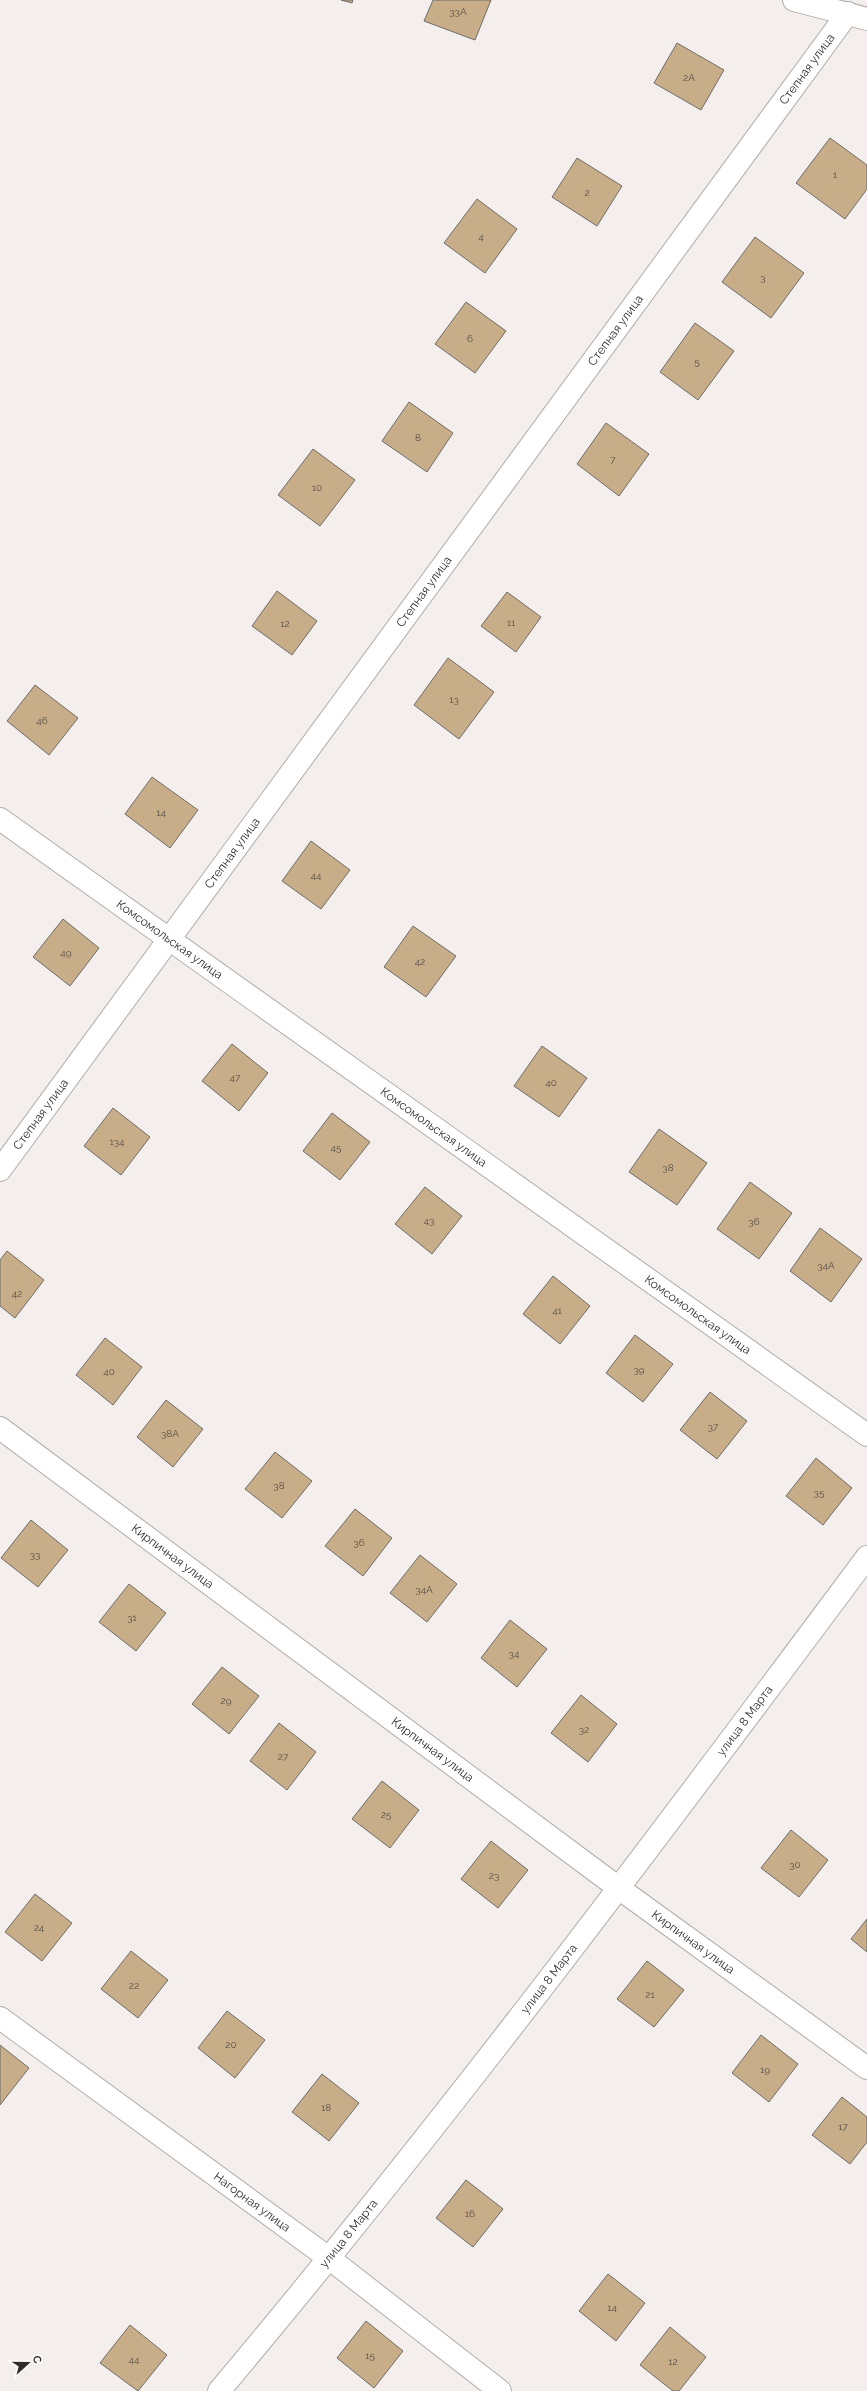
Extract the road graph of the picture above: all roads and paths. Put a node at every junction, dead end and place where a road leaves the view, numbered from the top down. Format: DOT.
graph roads {
  1 [pos="794,0"];
  2 [pos="858,16"];
  3 [pos="0,819"];
  4 [pos="170,939"];
  5 [pos="0,1170"];
  6 [pos="0,1428"];
  7 [pos="867,1435"];
  8 [pos="867,1557"];
  9 [pos="620,1889"];
  10 [pos="0,2018"];
  11 [pos="867,2068"];
  12 [pos="330,2259"];
  13 [pos="219,2391"];
  14 [pos="500,2391"];
  1 -- 2 [label="street"];
  2 -- 4 [label="street, Степная улица"];
  3 -- 4 [label="street, Комсомольская улица"];
  4 -- 5 [label="street, Степная улица"];
  4 -- 7 [label="street, Комсомольская улица"];
  6 -- 9 [label="street, Кирпичная улица"];
  8 -- 9 [label="street, улица 8 Марта"];
  9 -- 11 [label="street, Кирпичная улица"];
  9 -- 12 [label="street, улица 8 Марта"];
  10 -- 12 [label="street, Нагорная улица"];
  12 -- 13 [label="street, улица 8 Марта"];
  12 -- 14 [label="street, Нагорная улица"];
}
